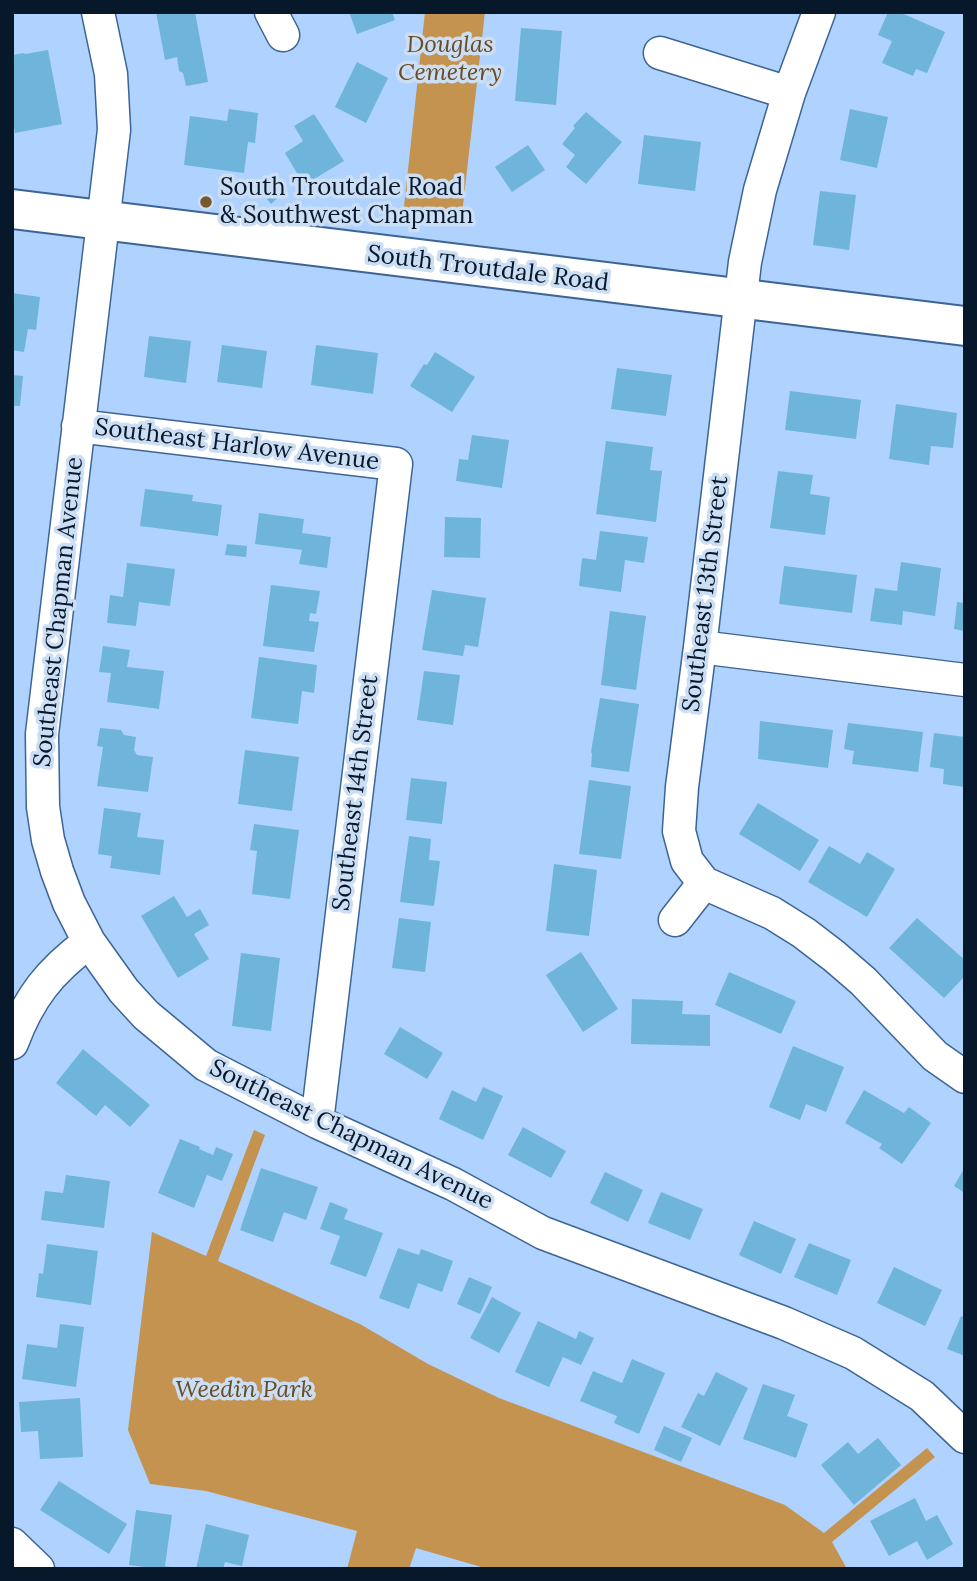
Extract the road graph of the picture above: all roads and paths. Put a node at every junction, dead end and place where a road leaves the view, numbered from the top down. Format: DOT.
graph roads {
  1 [pos="97,12"];
  2 [pos="819,12"];
  3 [pos="660,53"];
  4 [pos="789,93"];
  5 [pos="12,209"];
  6 [pos="103,220"];
  7 [pos="740,299"];
  8 [pos="965,326"];
  9 [pos="78,426"];
  10 [pos="396,464"];
  11 [pos="700,647"];
  12 [pos="965,680"];
  13 [pos="704,883"];
  14 [pos="675,920"];
  15 [pos="89,942"];
  16 [pos="12,1043"];
  17 [pos="965,1077"];
  18 [pos="317,1122"];
  19 [pos="965,1437"];
  20 [pos="12,1544"];
  21 [pos="38,1569"];
  1 -- 6 [label="street, Southeast Chapman Avenue"];
  2 -- 4 [label="street, Southeast 13th Street"];
  3 -- 4 [label="street"];
  4 -- 7 [label="street, Southeast 13th Street"];
  5 -- 6 [label="main road, South Troutdale Road"];
  6 -- 7 [label="main road, South Troutdale Road"];
  6 -- 9 [label="street, Southeast Chapman Avenue"];
  7 -- 8 [label="main road, South Troutdale Road"];
  7 -- 11 [label="street, Southeast 13th Street"];
  9 -- 10 [label="street, Southeast Harlow Avenue"];
  9 -- 15 [label="street, Southeast Chapman Avenue"];
  10 -- 18 [label="street, Southeast 14th Street"];
  11 -- 12 [label="street"];
  11 -- 13 [label="street, Southeast 13th Street"];
  13 -- 14 [label="street"];
  13 -- 17 [label="street"];
  15 -- 16 [label="street"];
  15 -- 18 [label="street, Southeast Chapman Avenue"];
  18 -- 19 [label="street, Southeast Chapman Avenue"];
  20 -- 21 [label="street"];
}
